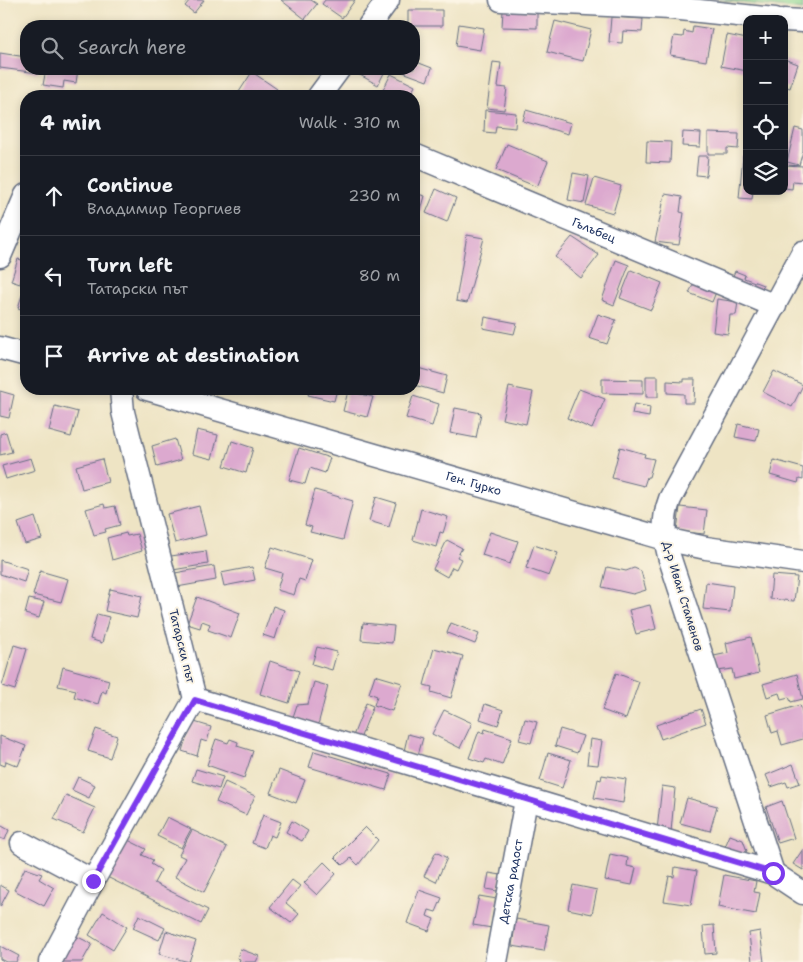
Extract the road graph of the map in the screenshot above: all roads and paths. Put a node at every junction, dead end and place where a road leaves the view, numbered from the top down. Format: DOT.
graph roads {
  1 [pos="388,0"];
  2 [pos="501,0"];
  3 [pos="743,16"];
  4 [pos="373,20"];
  5 [pos="788,20"];
  6 [pos="803,21"];
  7 [pos="335,75"];
  8 [pos="323,90"];
  9 [pos="420,158"];
  10 [pos="20,209"];
  11 [pos="803,252"];
  12 [pos="0,256"];
  13 [pos="775,306"];
  14 [pos="0,348"];
  15 [pos="20,353"];
  16 [pos="122,395"];
  17 [pos="168,395"];
  18 [pos="664,539"];
  19 [pos="803,562"];
  20 [pos="195,700"];
  21 [pos="526,800"];
  22 [pos="22,843"];
  23 [pos="773,873"];
  24 [pos="93,881"];
  25 [pos="803,893"];
  26 [pos="50,962"];
  27 [pos="496,962"];
  1 -- 4 [label="street"];
  2 -- 3 [label="street"];
  5 -- 6 [label="street"];
  7 -- 8 [label="street"];
  9 -- 13 [label="street, Гълъбец"];
  10 -- 12 [label="street"];
  11 -- 13 [label="street, Д-р Иван Стаменов"];
  13 -- 18 [label="street, Д-р Иван Стаменов"];
  14 -- 15 [label="street"];
  16 -- 20 [label="street, Татарски път"];
  17 -- 18 [label="street, Ген. Гурко"];
  18 -- 19 [label="street, Ген. Гурко"];
  18 -- 23 [label="street, Д-р Иван Стаменов"];
  20 -- 21 [label="street"];
  20 -- 24 [label="street, Татарски път"];
  21 -- 23 [label="street"];
  21 -- 27 [label="street, Детска радост"];
  22 -- 24 [label="street"];
  23 -- 25 [label="street"];
  24 -- 26 [label="street, Татарски път"];
}
